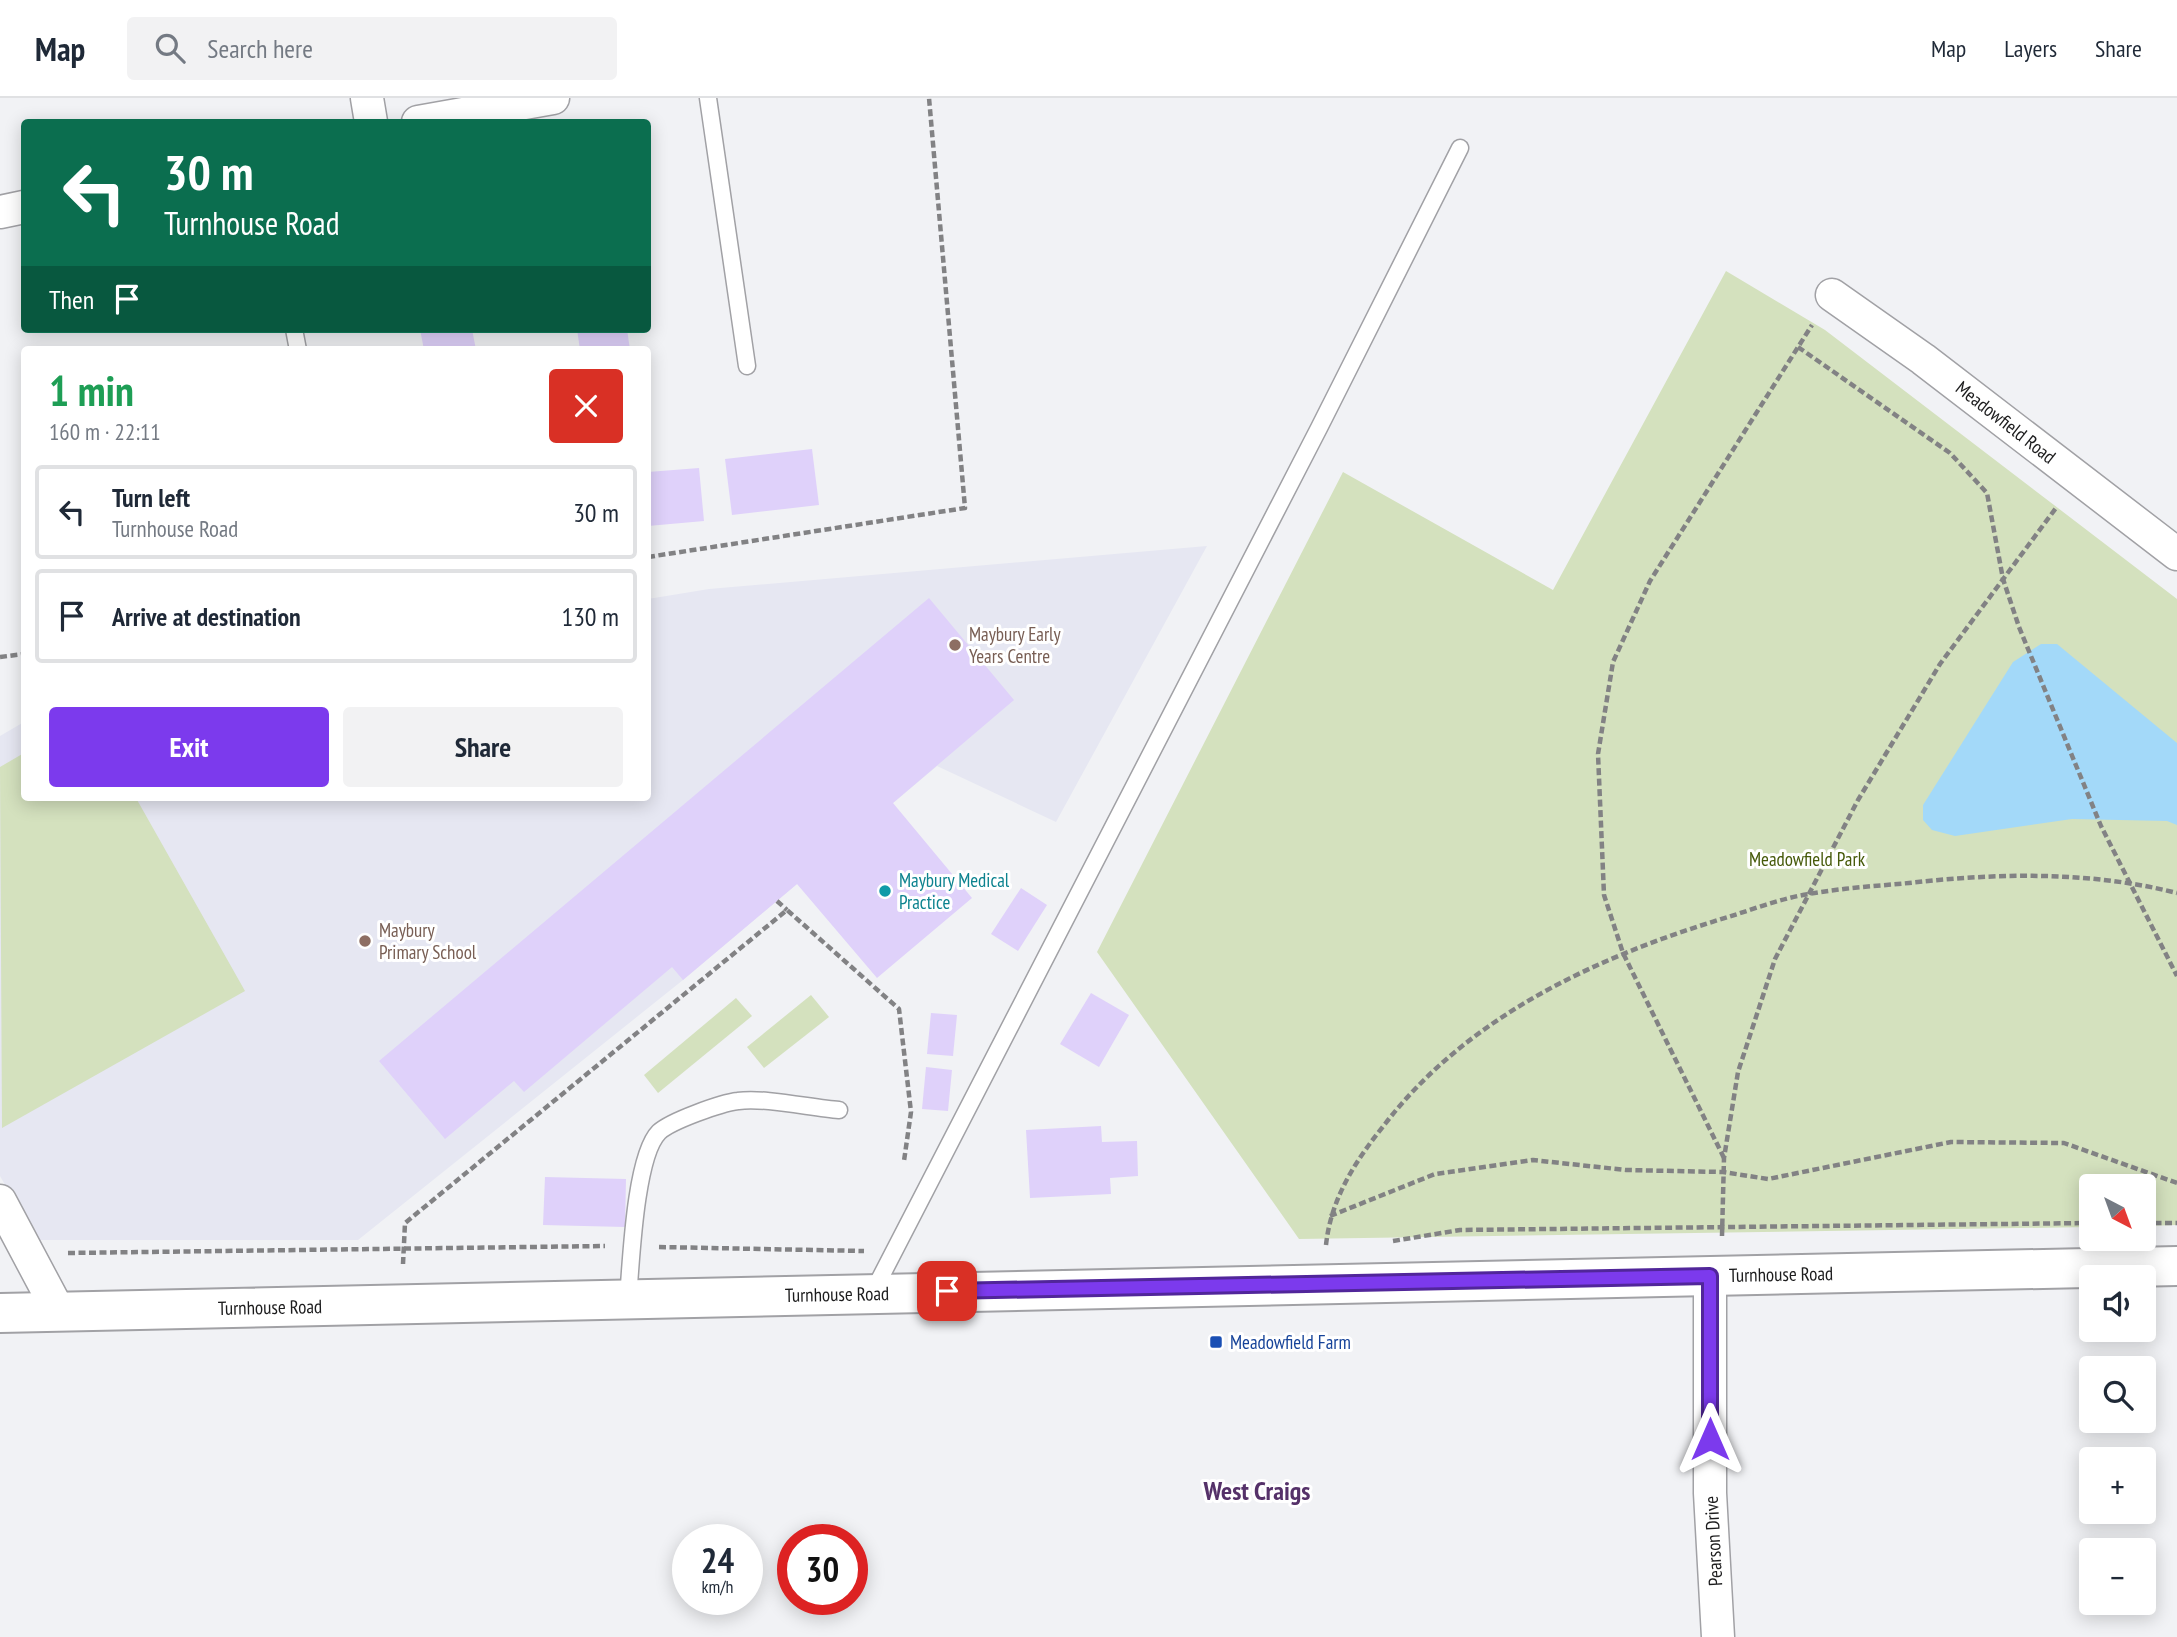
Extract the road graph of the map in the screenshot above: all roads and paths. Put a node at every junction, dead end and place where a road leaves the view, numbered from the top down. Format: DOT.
graph roads {
  1 [pos="367,98"];
  2 [pos="553,98"];
  3 [pos="708,98"];
  4 [pos="929,98"];
  5 [pos="370,119"];
  6 [pos="435,119"];
  7 [pos="1460,148"];
  8 [pos="21,208"];
  9 [pos="0,212"];
  10 [pos="1832,295"];
  11 [pos="1798,347"];
  12 [pos="747,366"];
  13 [pos="2079,478"];
  14 [pos="2177,554"];
  15 [pos="651,557"];
  16 [pos="2003,579"];
  17 [pos="21,654"];
  18 [pos="0,657"];
  19 [pos="2129,881"];
  20 [pos="2177,893"];
  21 [pos="1807,894"];
  22 [pos="776,901"];
  23 [pos="787,910"];
  24 [pos="1623,953"];
  25 [pos="2177,976"];
  26 [pos="839,1110"];
  27 [pos="1724,1158"];
  28 [pos="904,1161"];
  29 [pos="1723,1172"];
  30 [pos="2177,1182"];
  31 [pos="0,1201"];
  32 [pos="1329,1216"];
  33 [pos="405,1223"];
  34 [pos="2079,1223"];
  35 [pos="2156,1223"];
  36 [pos="2177,1223"];
  37 [pos="1723,1226"];
  38 [pos="1387,1242"];
  39 [pos="632,1246"];
  40 [pos="1335,1249"];
  41 [pos="894,1251"];
  42 [pos="28,1253"];
  43 [pos="2177,1266"];
  44 [pos="1716,1276"];
  45 [pos="873,1293"];
  46 [pos="628,1298"];
  47 [pos="59,1312"];
  48 [pos="0,1313"];
  49 [pos="1718,1637"];
  1 -- 5 [label="street"];
  2 -- 6 [label="street"];
  3 -- 12 [label="lane"];
  4 -- 15 [label="path"];
  7 -- 41 [label="lane"];
  8 -- 9 [label="street"];
  10 -- 11 [label="path"];
  10 -- 13 [label="street, Meadowfield Road"];
  11 -- 16 [label="path"];
  11 -- 24 [label="path"];
  13 -- 14 [label="street, Meadowfield Road"];
  13 -- 16 [label="path"];
  16 -- 19 [label="path"];
  16 -- 21 [label="path"];
  17 -- 18 [label="path"];
  19 -- 20 [label="path"];
  19 -- 21 [label="path"];
  19 -- 25 [label="path"];
  21 -- 24 [label="path"];
  21 -- 27 [label="path"];
  22 -- 23 [label="path"];
  23 -- 28 [label="path"];
  23 -- 33 [label="path"];
  24 -- 27 [label="path"];
  24 -- 32 [label="path"];
  26 -- 39 [label="lane"];
  27 -- 29 [label="path"];
  29 -- 30 [label="path"];
  29 -- 32 [label="path"];
  29 -- 37 [label="path"];
  31 -- 42 [label="street"];
  32 -- 40 [label="path"];
  34 -- 37 [label="path"];
  35 -- 36 [label="path"];
  37 -- 38 [label="path"];
  37 -- 44 [label="path"];
  39 -- 41 [label="path"];
  39 -- 42 [label="path"];
  39 -- 46 [label="lane"];
  41 -- 45 [label="lane"];
  42 -- 47 [label="street"];
  43 -- 44 [label="street, Turnhouse Road"];
  44 -- 45 [label="street, Turnhouse Road"];
  44 -- 49 [label="street, Pearson Drive"];
  45 -- 46 [label="street, Turnhouse Road"];
  46 -- 47 [label="street, Turnhouse Road"];
  47 -- 48 [label="street, Turnhouse Road"];
}
